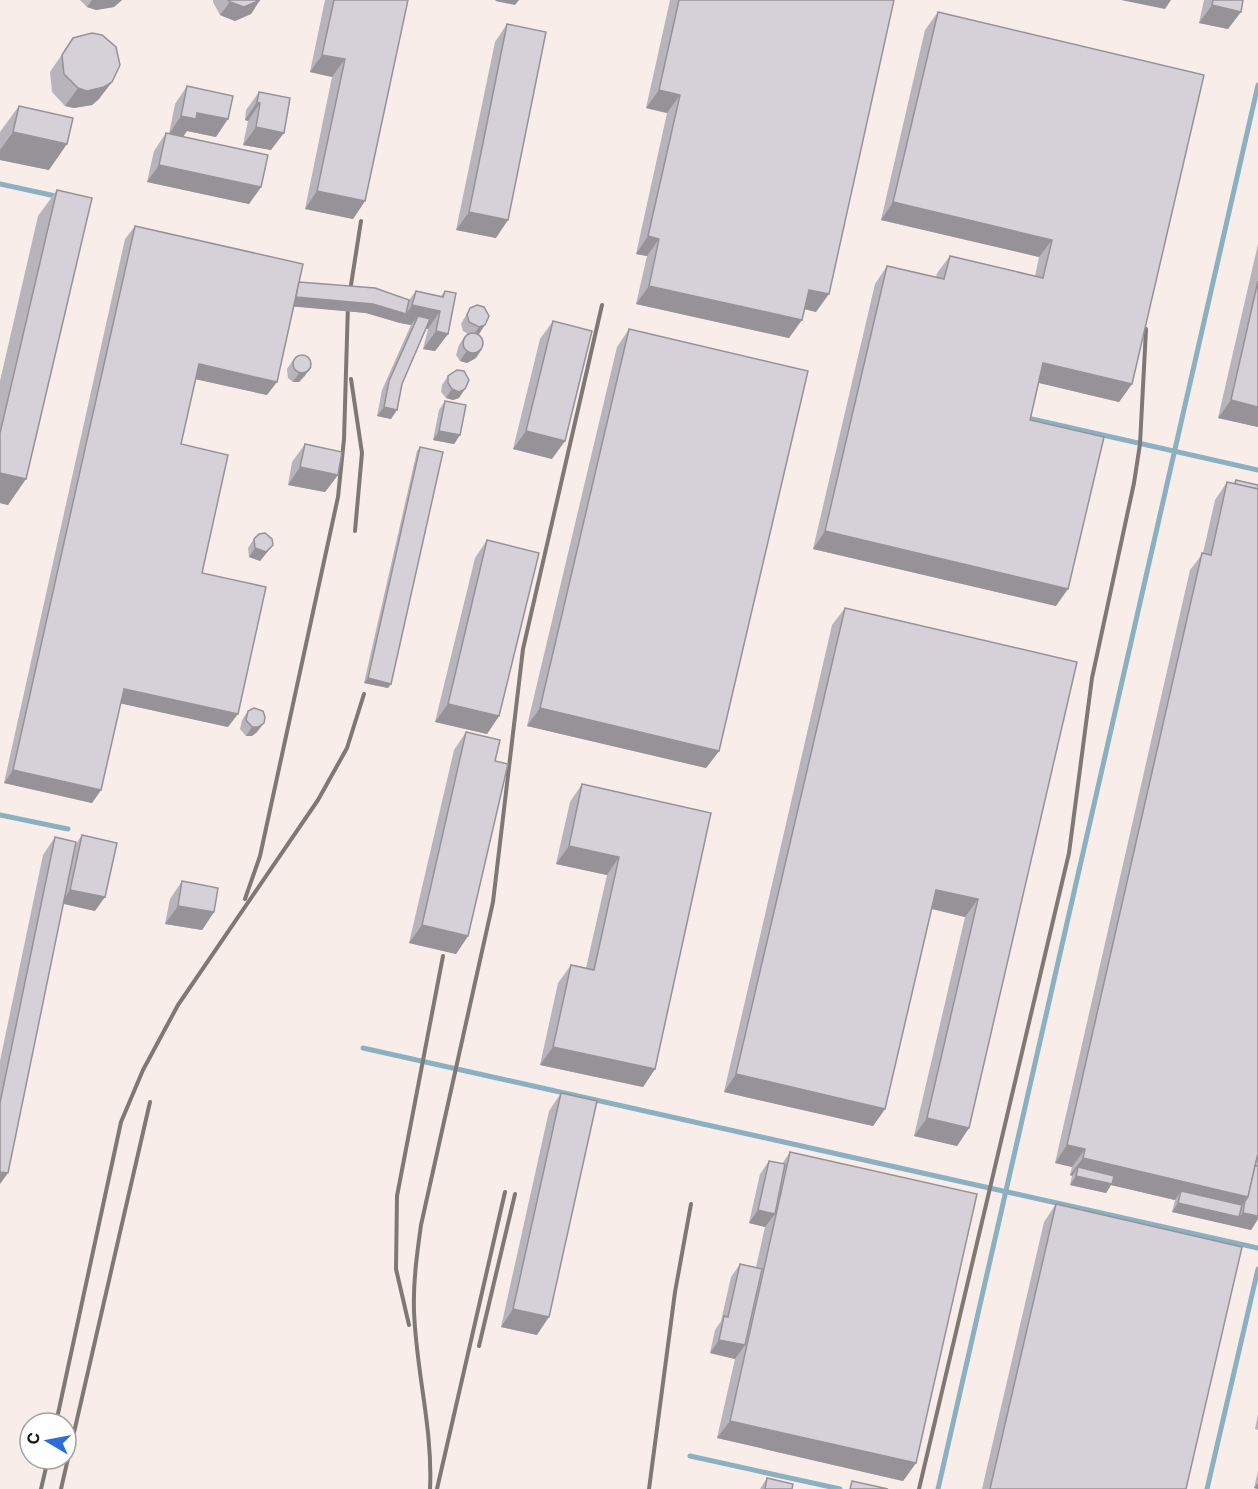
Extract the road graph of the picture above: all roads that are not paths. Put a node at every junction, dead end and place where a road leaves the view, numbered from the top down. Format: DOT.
graph roads {
  1 [pos="1258,85"];
  2 [pos="0,184"];
  3 [pos="62,198"];
  4 [pos="1014,415"];
  5 [pos="1175,451"];
  6 [pos="1258,470"];
  7 [pos="0,815"];
  8 [pos="68,829"];
  9 [pos="363,1048"];
  10 [pos="1005,1190"];
  11 [pos="1258,1248"];
  12 [pos="1258,1269"];
  13 [pos="690,1456"];
  14 [pos="840,1489"];
  15 [pos="938,1489"];
  16 [pos="1207,1489"];
  1 -- 5 [label="lane"];
  2 -- 3 [label="lane"];
  4 -- 5 [label="lane"];
  5 -- 6 [label="lane"];
  5 -- 10 [label="lane"];
  7 -- 8 [label="lane"];
  9 -- 10 [label="lane"];
  10 -- 11 [label="lane"];
  10 -- 15 [label="lane"];
  12 -- 16 [label="lane"];
  13 -- 14 [label="lane"];
}
